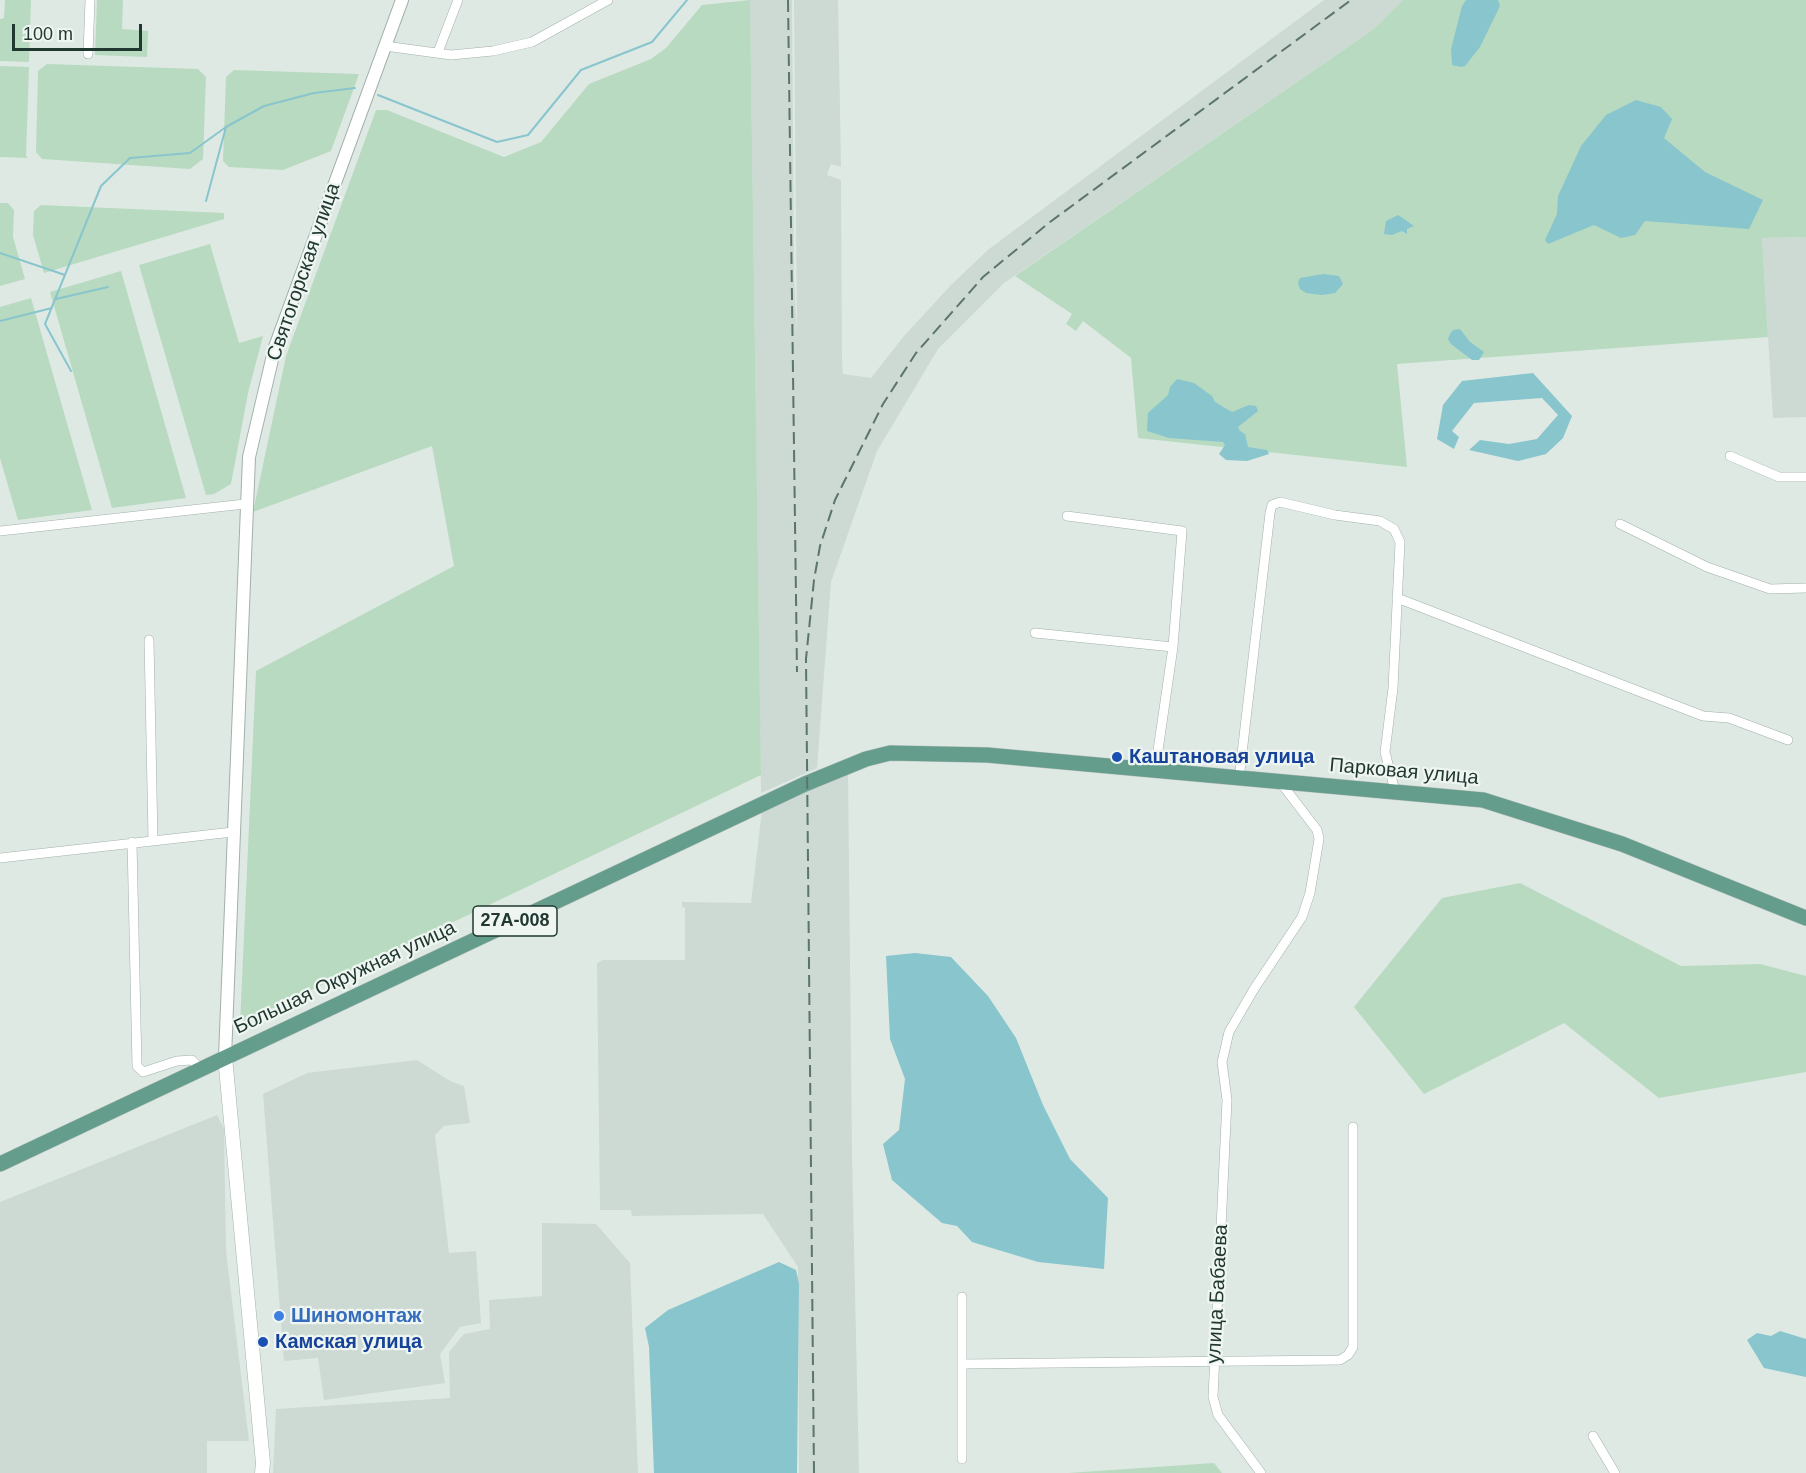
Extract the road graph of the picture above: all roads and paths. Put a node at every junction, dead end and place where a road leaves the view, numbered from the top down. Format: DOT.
graph roads {
  1 [pos="90,0"];
  2 [pos="402,0"];
  3 [pos="458,0"];
  4 [pos="608,0"];
  5 [pos="385,46"];
  6 [pos="438,52"];
  7 [pos="88,54"];
  8 [pos="1730,456"];
  9 [pos="1806,477"];
  10 [pos="245,504"];
  11 [pos="1067,516"];
  12 [pos="1620,524"];
  13 [pos="0,531"];
  14 [pos="1806,588"];
  15 [pos="1397,598"];
  16 [pos="1035,633"];
  17 [pos="149,640"];
  18 [pos="1173,647"];
  19 [pos="1788,740"];
  20 [pos="1155,771"];
  21 [pos="1239,779"];
  22 [pos="1281,783"];
  23 [pos="805,784"];
  24 [pos="1395,791"];
  25 [pos="233,832"];
  26 [pos="153,840"];
  27 [pos="132,842"];
  28 [pos="0,858"];
  29 [pos="1806,918"];
  30 [pos="225,1057"];
  31 [pos="200,1069"];
  32 [pos="1353,1127"];
  33 [pos="0,1164"];
  34 [pos="962,1297"];
  35 [pos="1215,1361"];
  36 [pos="963,1364"];
  37 [pos="1593,1436"];
  38 [pos="962,1459"];
  39 [pos="262,1473"];
  40 [pos="1261,1473"];
  41 [pos="1616,1473"];
  1 -- 7 [label="street"];
  2 -- 5 [label="street, Святогорская улица"];
  3 -- 6 [label="street"];
  4 -- 6 [label="street"];
  5 -- 6 [label="street"];
  5 -- 10 [label="street, Святогорская улица"];
  8 -- 9 [label="street"];
  10 -- 13 [label="street"];
  10 -- 25 [label="street, Святогорская улица"];
  11 -- 18 [label="street"];
  12 -- 14 [label="street"];
  15 -- 19 [label="street"];
  15 -- 21 [label="street"];
  15 -- 24 [label="street"];
  16 -- 18 [label="street"];
  17 -- 26 [label="street"];
  18 -- 20 [label="street"];
  20 -- 21 [label="main road, Парковая улица / 27А-008"];
  20 -- 23 [label="main road, Парковая улица / 27А-008"];
  21 -- 22 [label="main road, Парковая улица / 27А-008"];
  22 -- 24 [label="main road, Парковая улица / 27А-008"];
  22 -- 35 [label="street, улица Бабаева"];
  23 -- 30 [label="main road, Большая Окружная улица / 27А-008"];
  24 -- 29 [label="main road, Парковая улица / 27А-008"];
  25 -- 26 [label="street"];
  25 -- 30 [label="street, Святогорская улица"];
  26 -- 27 [label="street"];
  27 -- 28 [label="street"];
  27 -- 31 [label="street"];
  30 -- 31 [label="main road, Большая Окружная улица / 27А-008"];
  30 -- 39 [label="main road"];
  31 -- 33 [label="main road, Большая Окружная улица / 27А-008"];
  32 -- 35 [label="street"];
  34 -- 36 [label="street"];
  35 -- 36 [label="street"];
  35 -- 40 [label="street, улица Бабаева"];
  36 -- 38 [label="street"];
  37 -- 41 [label="street"];
}
